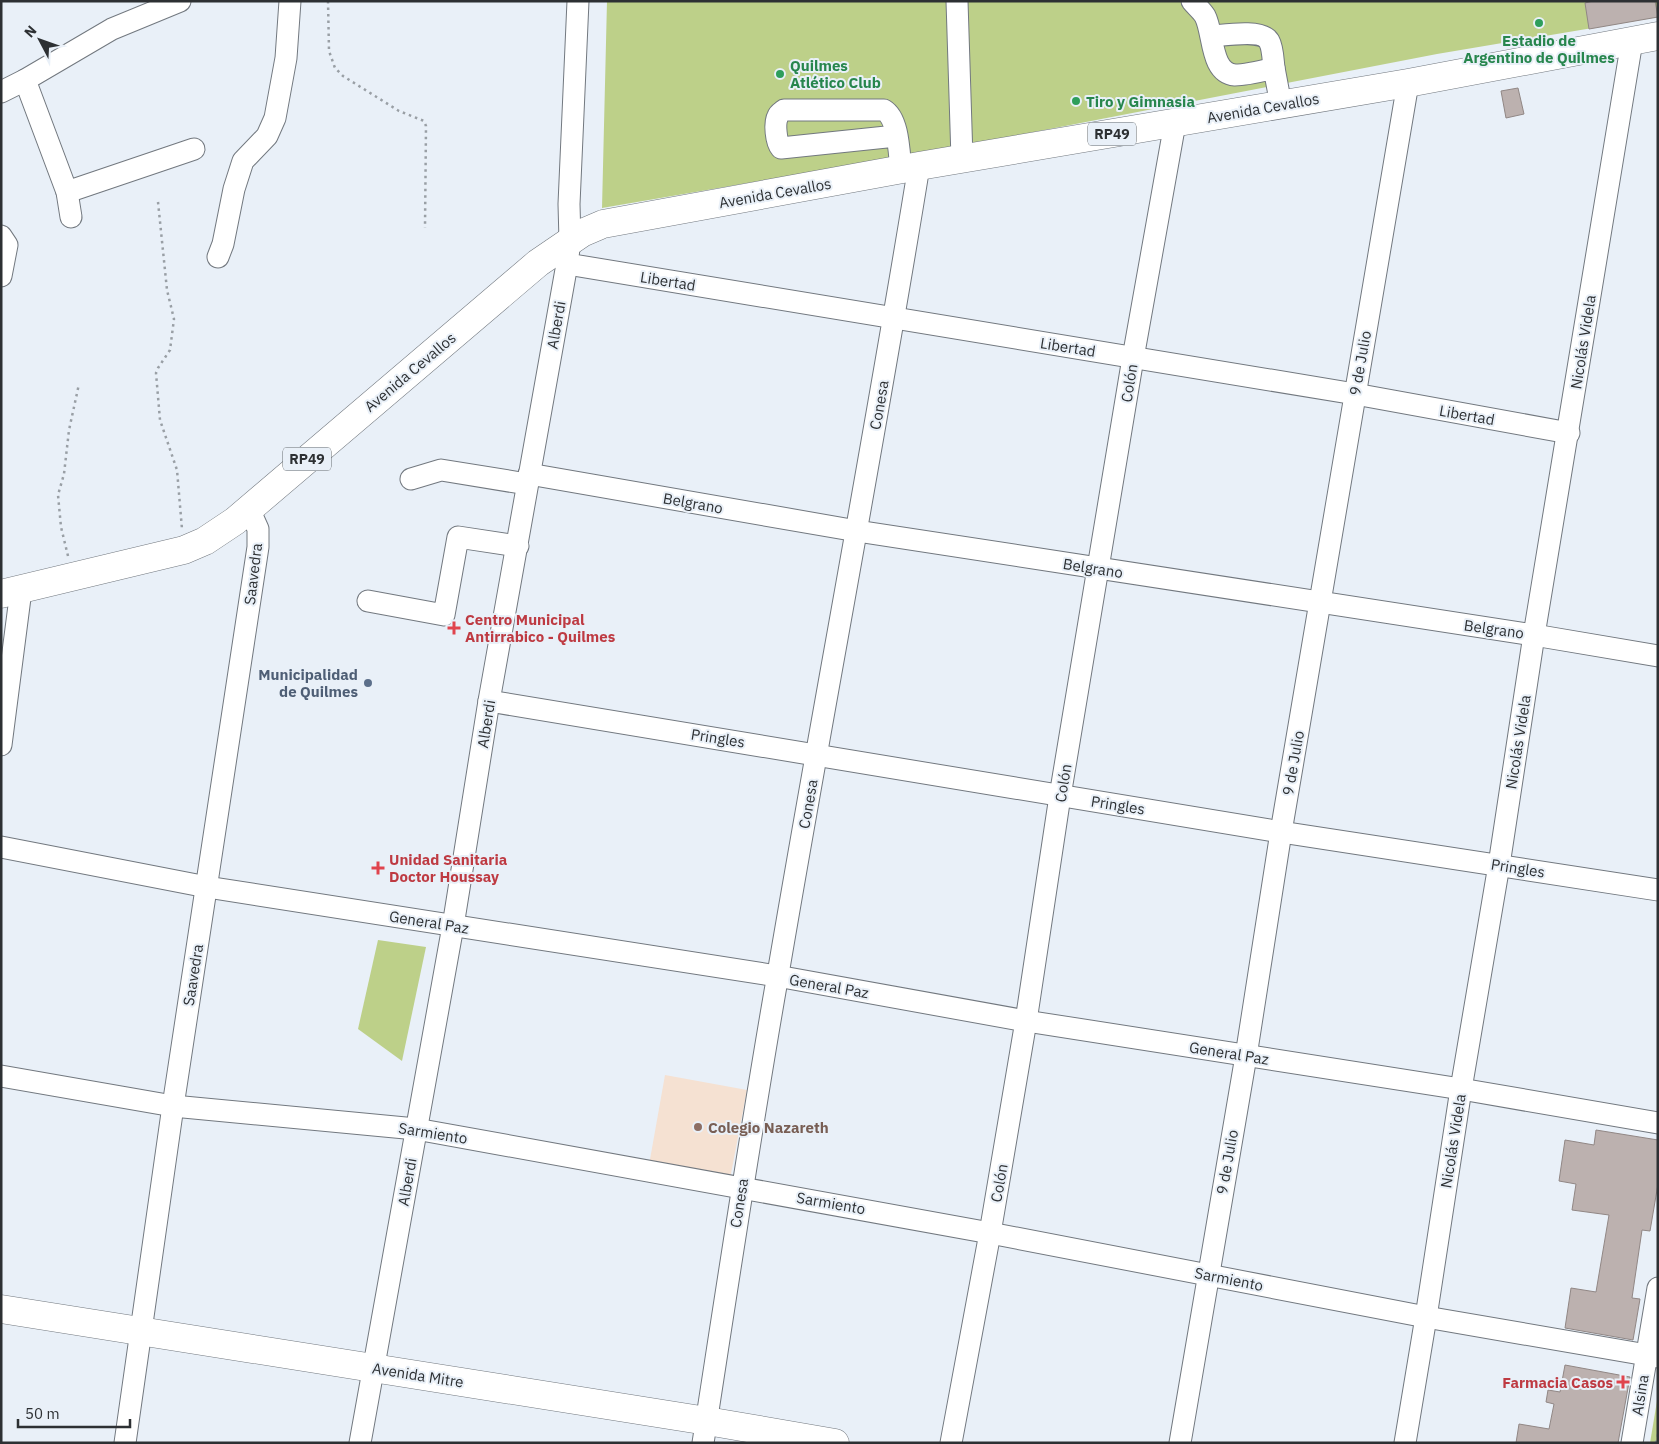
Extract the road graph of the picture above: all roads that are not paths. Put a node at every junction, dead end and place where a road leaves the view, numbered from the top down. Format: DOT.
graph roads {
  1 [pos="180,1"];
  2 [pos="290,1"];
  3 [pos="578,1"];
  4 [pos="957,1"];
  5 [pos="1192,1"];
  6 [pos="1212,36"];
  7 [pos="1645,38"];
  8 [pos="1274,68"];
  9 [pos="25,80"];
  10 [pos="1408,83"];
  11 [pos="1,92"];
  12 [pos="1281,105"];
  13 [pos="1175,123"];
  14 [pos="896,136"];
  15 [pos="194,149"];
  16 [pos="962,159"];
  17 [pos="910,168"];
  18 [pos="67,192"];
  19 [pos="71,217"];
  20 [pos="1,236"];
  21 [pos="568,252"];
  22 [pos="218,257"];
  23 [pos="1,276"];
  24 [pos="894,319"];
  25 [pos="1133,358"];
  26 [pos="1354,394"];
  27 [pos="1568,433"];
  28 [pos="528,479"];
  29 [pos="411,480"];
  30 [pos="249,508"];
  31 [pos="857,531"];
  32 [pos="518,546"];
  33 [pos="1099,569"];
  34 [pos="11,592"];
  35 [pos="368,601"];
  36 [pos="1320,603"];
  37 [pos="1534,635"];
  38 [pos="1658,656"];
  39 [pos="489,701"];
  40 [pos="1,745"];
  41 [pos="817,754"];
  42 [pos="1060,796"];
  43 [pos="1281,832"];
  44 [pos="1,847"];
  45 [pos="1499,865"];
  46 [pos="207,887"];
  47 [pos="1658,890"];
  48 [pos="453,926"];
  49 [pos="777,976"];
  50 [pos="1026,1021"];
  51 [pos="1246,1056"];
  52 [pos="1,1076"];
  53 [pos="1461,1089"];
  54 [pos="173,1106"];
  55 [pos="1658,1123"];
  56 [pos="416,1129"];
  57 [pos="742,1187"];
  58 [pos="990,1233"];
  59 [pos="1208,1275"];
  60 [pos="1658,1288"];
  61 [pos="1,1309"];
  62 [pos="1426,1317"];
  63 [pos="141,1331"];
  64 [pos="1652,1356"];
  65 [pos="373,1368"];
  66 [pos="705,1432"];
  67 [pos="125,1443"];
  68 [pos="360,1443"];
  69 [pos="835,1443"];
  70 [pos="951,1443"];
  71 [pos="1180,1443"];
  72 [pos="1405,1443"];
  73 [pos="1632,1443"];
  1 -- 9 [label="street"];
  2 -- 22 [label="street"];
  3 -- 21 [label="street, Alberdi"];
  4 -- 16 [label="street"];
  5 -- 6 [label="street"];
  6 -- 8 [label="street"];
  6 -- 8 [label="street"];
  7 -- 10 [label="main road, Avenida Cevallos / RP49"];
  7 -- 27 [label="street, Nicolás Videla"];
  8 -- 12 [label="street"];
  9 -- 11 [label="street"];
  9 -- 18 [label="street"];
  10 -- 12 [label="main road, Avenida Cevallos / RP49"];
  10 -- 26 [label="street, 9 de Julio"];
  12 -- 13 [label="main road, Avenida Cevallos / RP49"];
  13 -- 16 [label="main road, Avenida Cevallos / RP49"];
  13 -- 25 [label="street, Colón"];
  14 -- 14 [label="street, Conesa"];
  14 -- 17 [label="street, Conesa"];
  15 -- 18 [label="street"];
  16 -- 17 [label="main road, Avenida Cevallos / RP49"];
  17 -- 21 [label="main road, Avenida Cevallos / RP49"];
  17 -- 24 [label="street, Conesa"];
  18 -- 19 [label="street"];
  20 -- 23 [label="street"];
  21 -- 24 [label="street, Libertad"];
  21 -- 28 [label="street, Alberdi"];
  21 -- 30 [label="main road, Avenida Cevallos / RP49"];
  24 -- 25 [label="street, Libertad"];
  24 -- 31 [label="street, Conesa"];
  25 -- 26 [label="street, Libertad"];
  25 -- 33 [label="street, Colón"];
  26 -- 27 [label="street, Libertad"];
  26 -- 36 [label="street, 9 de Julio"];
  27 -- 37 [label="street, Nicolás Videla"];
  28 -- 29 [label="street, Belgrano"];
  28 -- 31 [label="street, Belgrano"];
  28 -- 32 [label="street, Alberdi"];
  30 -- 34 [label="main road, Avenida Cevallos / RP49"];
  30 -- 46 [label="street, Saavedra"];
  31 -- 33 [label="street, Belgrano"];
  31 -- 41 [label="street, Conesa"];
  32 -- 35 [label="street"];
  32 -- 39 [label="street, Alberdi"];
  33 -- 36 [label="street, Belgrano"];
  33 -- 42 [label="street, Colón"];
  34 -- 40 [label="street"];
  36 -- 37 [label="street, Belgrano"];
  36 -- 43 [label="street, 9 de Julio"];
  37 -- 38 [label="street, Belgrano"];
  37 -- 45 [label="street, Nicolás Videla"];
  39 -- 41 [label="street, Pringles"];
  39 -- 48 [label="street, Alberdi"];
  41 -- 42 [label="street, Pringles"];
  41 -- 49 [label="street, Conesa"];
  42 -- 43 [label="street, Pringles"];
  42 -- 50 [label="street, Colón"];
  43 -- 45 [label="street, Pringles"];
  43 -- 51 [label="street, 9 de Julio"];
  44 -- 46 [label="street, General Paz"];
  45 -- 47 [label="street, Pringles"];
  45 -- 53 [label="street, Nicolás Videla"];
  46 -- 48 [label="street, General Paz"];
  46 -- 54 [label="street, Saavedra"];
  48 -- 49 [label="street, General Paz"];
  48 -- 56 [label="street, Alberdi"];
  49 -- 50 [label="street, General Paz"];
  49 -- 57 [label="street, Conesa"];
  50 -- 51 [label="street, General Paz"];
  50 -- 58 [label="street, Colón"];
  51 -- 53 [label="street, General Paz"];
  51 -- 59 [label="street, 9 de Julio"];
  52 -- 54 [label="street, Sarmiento"];
  53 -- 55 [label="street, General Paz"];
  53 -- 62 [label="street, Nicolás Videla"];
  54 -- 56 [label="street, Sarmiento"];
  54 -- 63 [label="street, Saavedra"];
  56 -- 57 [label="street, Sarmiento"];
  56 -- 65 [label="street, Alberdi"];
  57 -- 58 [label="street, Sarmiento"];
  57 -- 66 [label="street, Conesa"];
  58 -- 59 [label="street, Sarmiento"];
  58 -- 70 [label="street, Colón"];
  59 -- 62 [label="street, Sarmiento"];
  59 -- 71 [label="street, 9 de Julio"];
  60 -- 64 [label="street, Alsina"];
  61 -- 63 [label="main road, Avenida Mitre"];
  62 -- 64 [label="street, Sarmiento"];
  62 -- 72 [label="street, Nicolás Videla"];
  63 -- 65 [label="main road, Avenida Mitre"];
  63 -- 67 [label="street, Saavedra"];
  64 -- 73 [label="street, Alsina"];
  65 -- 66 [label="main road, Avenida Mitre"];
  65 -- 68 [label="street, Alberdi"];
  66 -- 69 [label="main road, Avenida Mitre"];
}
